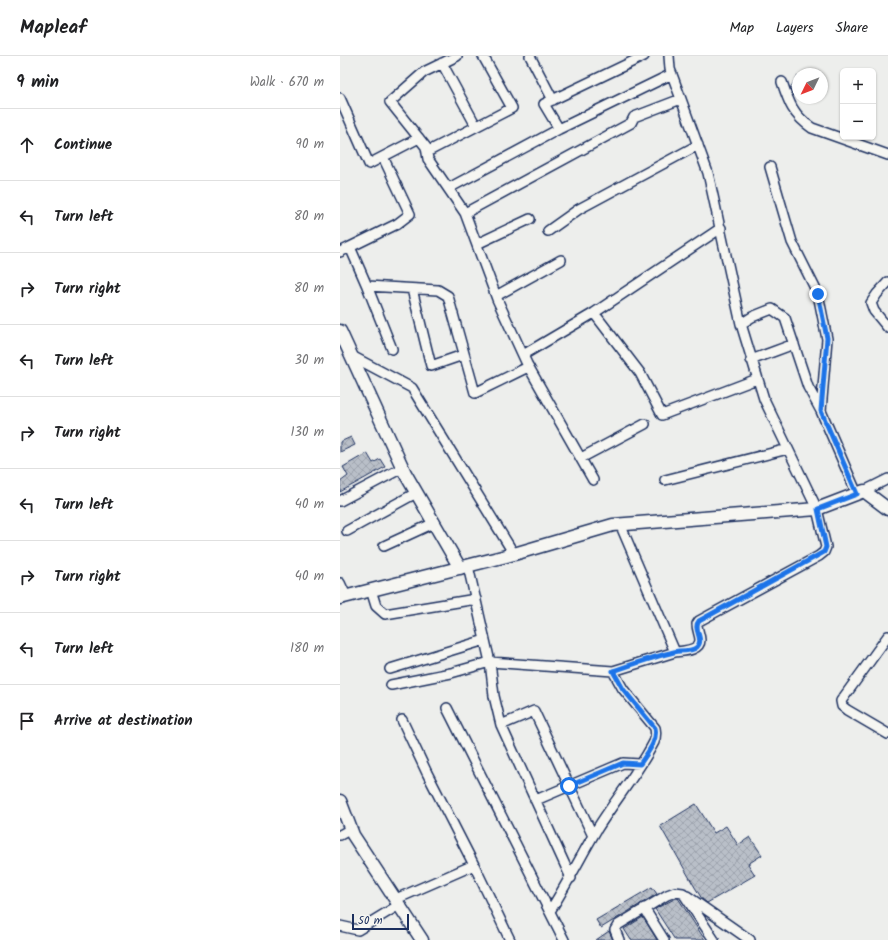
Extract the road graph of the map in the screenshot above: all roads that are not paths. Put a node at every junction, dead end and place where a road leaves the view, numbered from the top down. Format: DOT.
graph roads {
  1 [pos="457,56"];
  2 [pos="483,56"];
  3 [pos="530,56"];
  4 [pos="644,56"];
  5 [pos="669,56"];
  6 [pos="442,63"];
  7 [pos="672,74"];
  8 [pos="782,82"];
  9 [pos="340,98"];
  10 [pos="681,99"];
  11 [pos="553,100"];
  12 [pos="476,126"];
  13 [pos="559,129"];
  14 [pos="419,138"];
  15 [pos="698,145"];
  16 [pos="427,152"];
  17 [pos="888,155"];
  18 [pos="383,157"];
  19 [pos="770,168"];
  20 [pos="448,188"];
  21 [pos="465,212"];
  22 [pos="530,219"];
  23 [pos="721,228"];
  24 [pos="548,231"];
  25 [pos="477,244"];
  26 [pos="350,247"];
  27 [pos="340,252"];
  28 [pos="561,260"];
  29 [pos="888,282"];
  30 [pos="367,286"];
  31 [pos="412,289"];
  32 [pos="496,296"];
  33 [pos="594,314"];
  34 [pos="741,324"];
  35 [pos="888,328"];
  36 [pos="340,331"];
  37 [pos="794,344"];
  38 [pos="392,350"];
  39 [pos="350,355"];
  40 [pos="463,355"];
  41 [pos="523,355"];
  42 [pos="752,360"];
  43 [pos="528,367"];
  44 [pos="757,379"];
  45 [pos="821,411"];
  46 [pos="645,424"];
  47 [pos="788,449"];
  48 [pos="581,458"];
  49 [pos="402,468"];
  50 [pos="888,479"];
  51 [pos="593,480"];
  52 [pos="665,480"];
  53 [pos="860,492"];
  54 [pos="416,493"];
  55 [pos="340,501"];
  56 [pos="818,509"];
  57 [pos="888,509"];
  58 [pos="434,523"];
  59 [pos="620,524"];
  60 [pos="347,531"];
  61 [pos="384,546"];
  62 [pos="514,554"];
  63 [pos="464,567"];
  64 [pos="340,583"];
  65 [pos="371,590"];
  66 [pos="343,597"];
  67 [pos="476,599"];
  68 [pos="888,636"];
  69 [pos="485,640"];
  70 [pos="675,652"];
  71 [pos="490,662"];
  72 [pos="390,669"];
  73 [pos="613,671"];
  74 [pos="391,685"];
  75 [pos="447,708"];
  76 [pos="402,720"];
  77 [pos="501,725"];
  78 [pos="888,734"];
  79 [pos="640,764"];
  80 [pos="569,786"];
  81 [pos="536,800"];
  82 [pos="340,803"];
  83 [pos="351,829"];
  84 [pos="340,835"];
  85 [pos="593,836"];
  86 [pos="474,865"];
  87 [pos="571,878"];
  88 [pos="683,893"];
  89 [pos="397,902"];
  90 [pos="644,908"];
  91 [pos="550,911"];
  92 [pos="340,926"];
  93 [pos="422,940"];
  94 [pos="510,940"];
  95 [pos="564,940"];
  96 [pos="619,940"];
  97 [pos="664,940"];
  98 [pos="714,940"];
  99 [pos="750,940"];
  1 -- 6 [label="street"];
  2 -- 12 [label="street"];
  3 -- 11 [label="street"];
  4 -- 11 [label="street"];
  5 -- 7 [label="street"];
  6 -- 12 [label="street"];
  6 -- 14 [label="street"];
  7 -- 10 [label="street"];
  7 -- 13 [label="street"];
  8 -- 17 [label="street"];
  9 -- 18 [label="street"];
  10 -- 15 [label="street"];
  10 -- 21 [label="street"];
  11 -- 13 [label="street"];
  12 -- 16 [label="street"];
  13 -- 20 [label="street"];
  14 -- 16 [label="street"];
  14 -- 18 [label="street"];
  15 -- 23 [label="street"];
  15 -- 24 [label="street"];
  16 -- 20 [label="street"];
  18 -- 26 [label="street"];
  19 -- 45 [label="street"];
  20 -- 21 [label="street"];
  21 -- 25 [label="street"];
  22 -- 25 [label="street"];
  23 -- 33 [label="street"];
  23 -- 34 [label="street"];
  25 -- 32 [label="street"];
  26 -- 27 [label="street"];
  26 -- 30 [label="street"];
  28 -- 32 [label="street"];
  29 -- 35 [label="street"];
  30 -- 31 [label="street"];
  30 -- 38 [label="street"];
  31 -- 40 [label="street"];
  31 -- 40 [label="street"];
  32 -- 41 [label="street"];
  33 -- 41 [label="street"];
  33 -- 44 [label="street"];
  34 -- 37 [label="street"];
  34 -- 42 [label="street"];
  36 -- 39 [label="street"];
  37 -- 42 [label="street"];
  37 -- 45 [label="street"];
  39 -- 49 [label="street"];
  39 -- 62 [label="street"];
  40 -- 43 [label="street"];
  41 -- 43 [label="street"];
  42 -- 44 [label="street"];
  43 -- 48 [label="street"];
  44 -- 47 [label="street"];
  45 -- 53 [label="street"];
  46 -- 48 [label="street"];
  47 -- 52 [label="street"];
  47 -- 56 [label="street"];
  48 -- 51 [label="street"];
  49 -- 54 [label="street"];
  49 -- 55 [label="street"];
  50 -- 53 [label="street"];
  53 -- 56 [label="street"];
  53 -- 57 [label="street"];
  54 -- 58 [label="street"];
  54 -- 60 [label="street"];
  56 -- 59 [label="street"];
  56 -- 70 [label="street"];
  58 -- 61 [label="street"];
  58 -- 63 [label="street"];
  59 -- 62 [label="street"];
  59 -- 70 [label="street"];
  62 -- 63 [label="street"];
  63 -- 65 [label="street"];
  63 -- 67 [label="street"];
  64 -- 66 [label="street"];
  65 -- 66 [label="street"];
  65 -- 67 [label="street"];
  67 -- 69 [label="street"];
  68 -- 78 [label="street"];
  69 -- 71 [label="street"];
  69 -- 72 [label="street"];
  70 -- 73 [label="street"];
  71 -- 73 [label="street"];
  71 -- 74 [label="street"];
  71 -- 77 [label="street"];
  73 -- 79 [label="street"];
  75 -- 91 [label="street"];
  76 -- 86 [label="street"];
  77 -- 80 [label="street"];
  77 -- 81 [label="street"];
  79 -- 80 [label="street"];
  79 -- 85 [label="street"];
  80 -- 81 [label="street"];
  80 -- 85 [label="street"];
  81 -- 87 [label="street"];
  82 -- 83 [label="street"];
  83 -- 84 [label="street"];
  83 -- 89 [label="street"];
  85 -- 87 [label="street"];
  86 -- 89 [label="street"];
  86 -- 94 [label="street"];
  87 -- 91 [label="street"];
  88 -- 90 [label="street"];
  88 -- 98 [label="street"];
  88 -- 99 [label="street"];
  89 -- 92 [label="street"];
  89 -- 93 [label="street"];
  90 -- 96 [label="street"];
  90 -- 97 [label="street"];
  91 -- 95 [label="street"];
}
